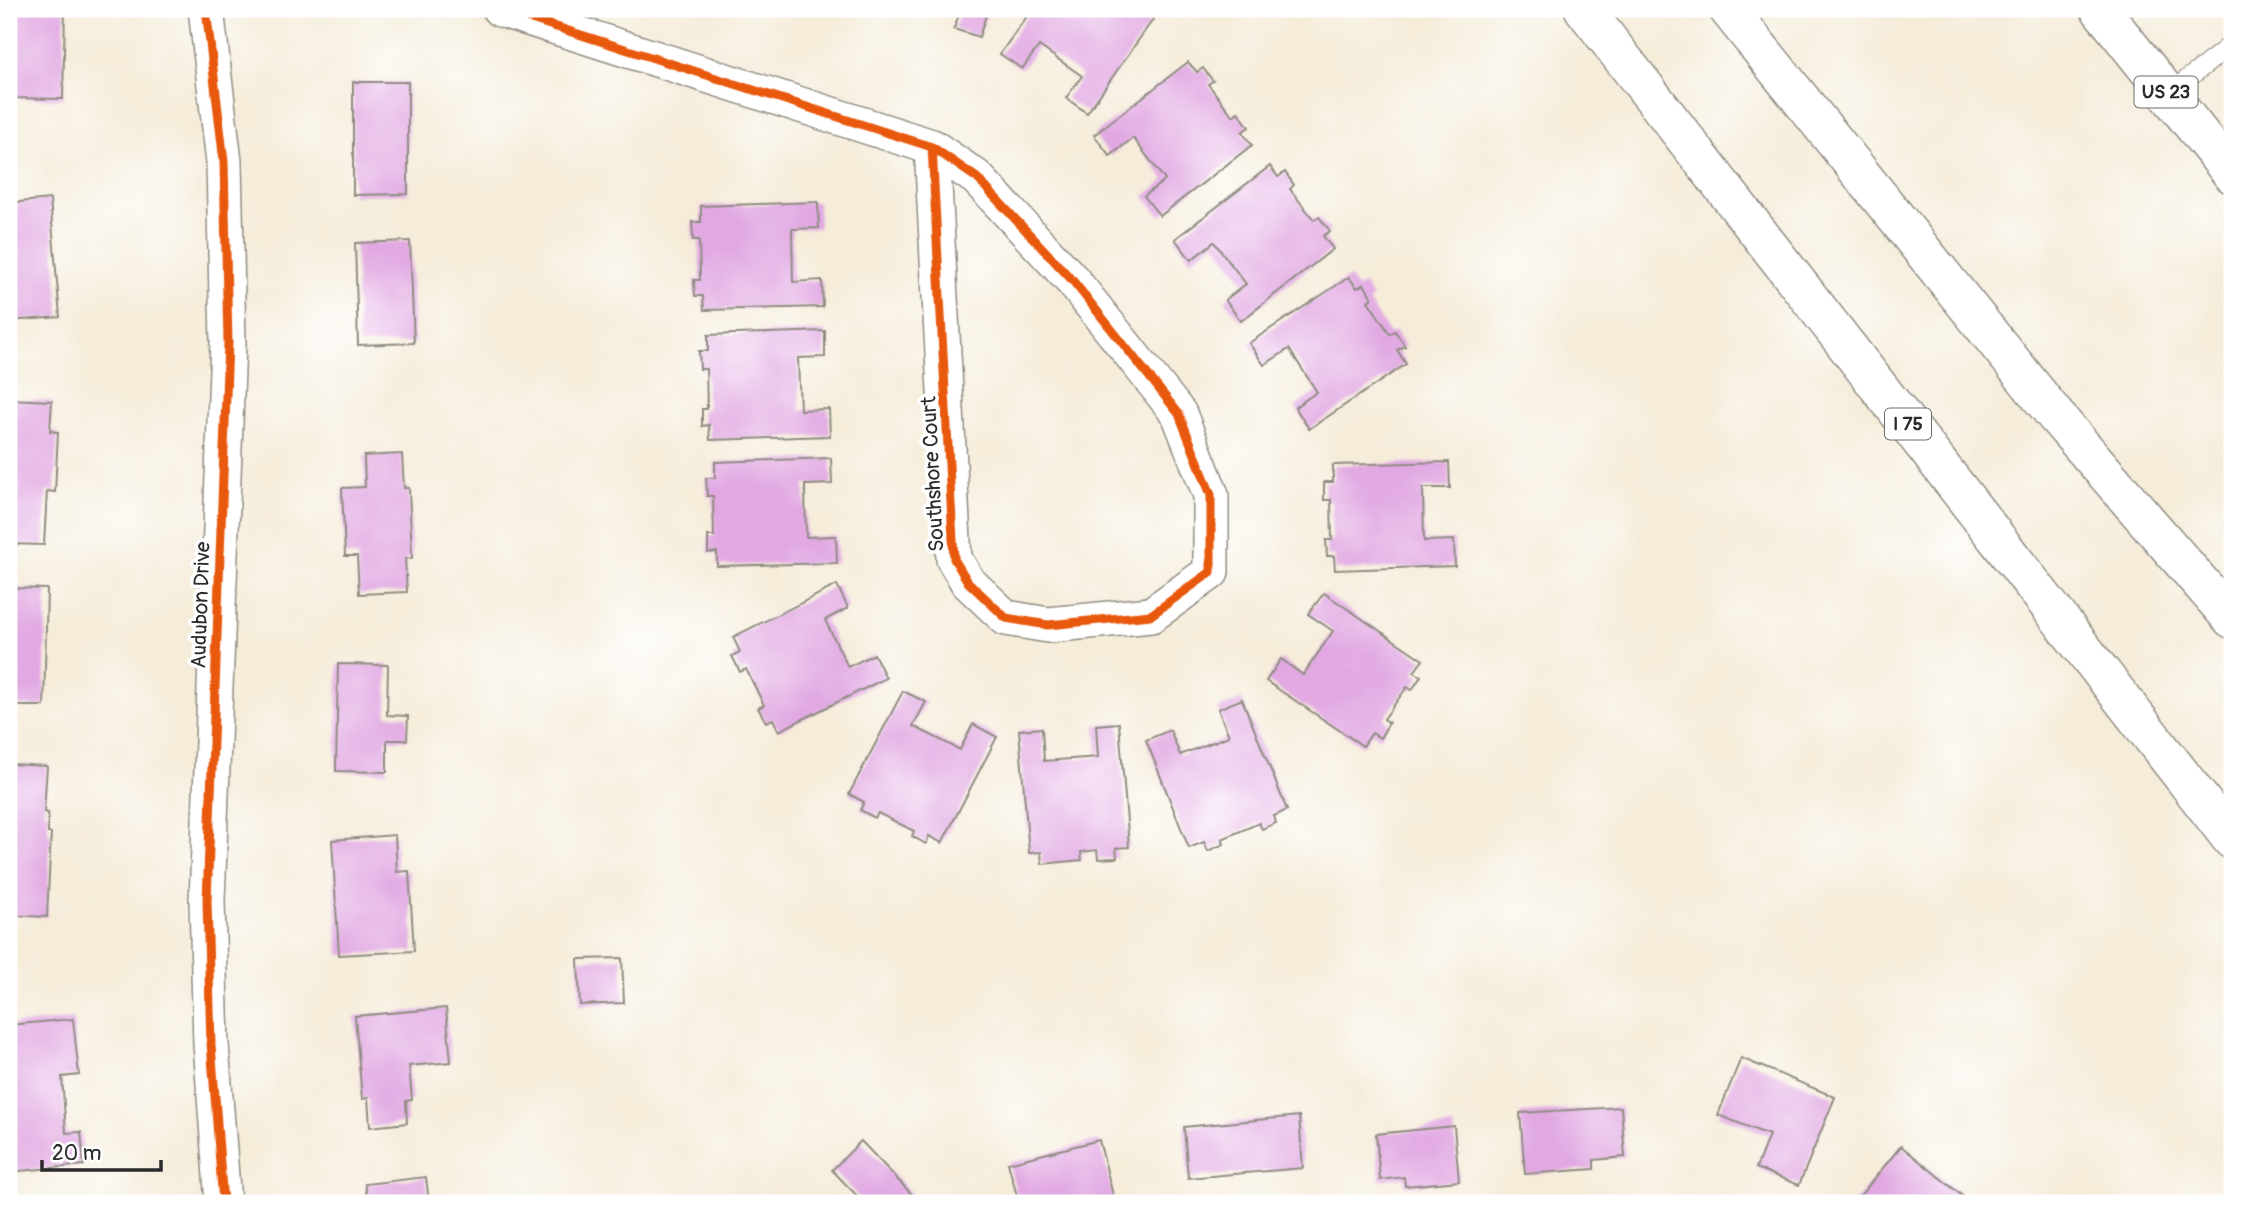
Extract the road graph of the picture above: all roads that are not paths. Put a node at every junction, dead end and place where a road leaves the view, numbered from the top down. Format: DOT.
graph roads {
  1 [pos="206,9"];
  2 [pos="500,9"];
  3 [pos="1584,9"];
  4 [pos="1728,9"];
  5 [pos="2100,9"];
  6 [pos="2232,44"];
  7 [pos="2168,94"];
  8 [pos="932,147"];
  9 [pos="2232,174"];
  10 [pos="2232,619"];
  11 [pos="2232,840"];
  12 [pos="223,1203"];
  1 -- 12 [label="street, Audubon Drive"];
  2 -- 8 [label="street, Southshore Court"];
  3 -- 11 [label="main road, I 75"];
  4 -- 10 [label="main road"];
  5 -- 7 [label="main road, US 23"];
  6 -- 7 [label="lane"];
  7 -- 9 [label="main road, US 23"];
  8 -- 8 [label="street, Southshore Court"];
}
